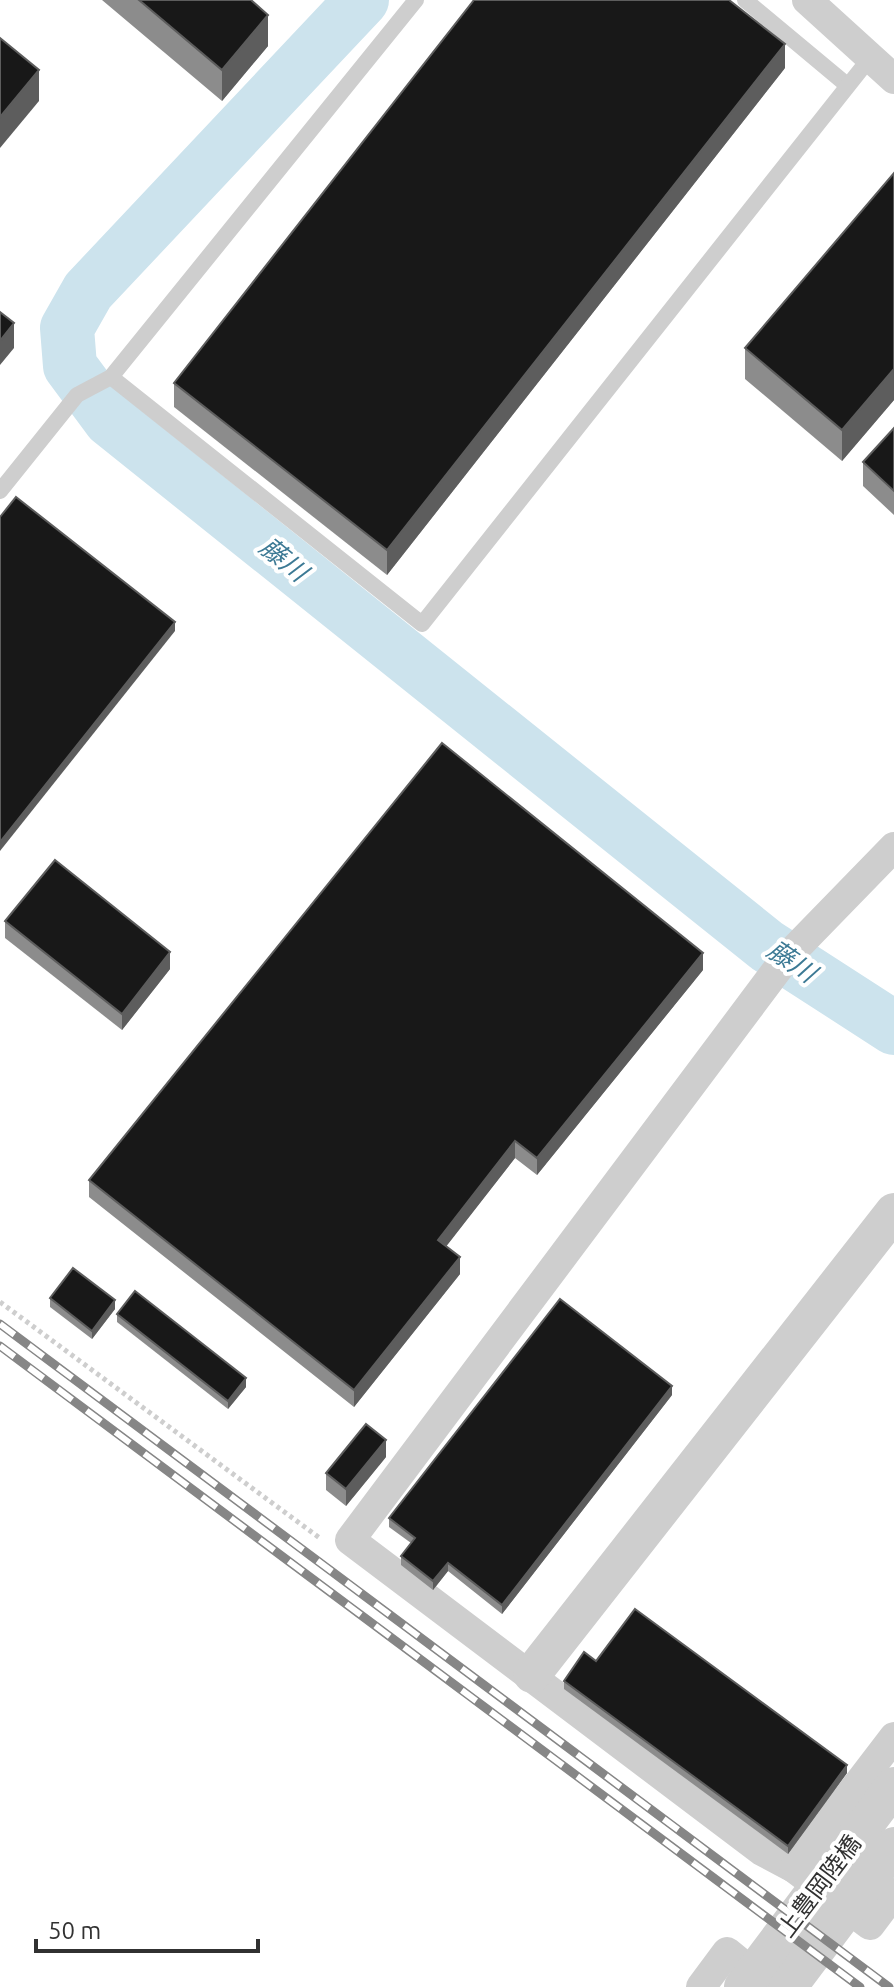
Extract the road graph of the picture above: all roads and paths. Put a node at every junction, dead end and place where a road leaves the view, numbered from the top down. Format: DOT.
graph roads {
  1 [pos="416,0"];
  2 [pos="745,0"];
  3 [pos="807,0"];
  4 [pos="870,58"];
  5 [pos="894,79"];
  6 [pos="847,85"];
  7 [pos="111,377"];
  8 [pos="0,491"];
  9 [pos="894,847"];
  10 [pos="894,1212"];
  11 [pos="0,1302"];
  12 [pos="350,1540"];
  13 [pos="532,1674"];
  14 [pos="894,1737"];
  15 [pos="894,1786"];
  16 [pos="894,1846"];
  17 [pos="794,1868"];
  18 [pos="894,1893"];
  19 [pos="701,1987"];
  20 [pos="743,1987"];
  21 [pos="770,1987"];
  22 [pos="788,1987"];
  1 -- 7 [label="lane"];
  2 -- 6 [label="lane"];
  3 -- 4 [label="street"];
  4 -- 5 [label="street"];
  4 -- 6 [label="lane"];
  6 -- 7 [label="lane"];
  7 -- 8 [label="lane"];
  9 -- 12 [label="street"];
  10 -- 13 [label="street"];
  11 -- 12 [label="path"];
  12 -- 13 [label="street"];
  13 -- 17 [label="street"];
  14 -- 17 [label="street"];
  15 -- 20 [label="street, 上豊岡陸橋"];
  16 -- 22 [label="street, 上豊岡陸橋"];
  17 -- 18 [label="street"];
  19 -- 21 [label="street"];
}
